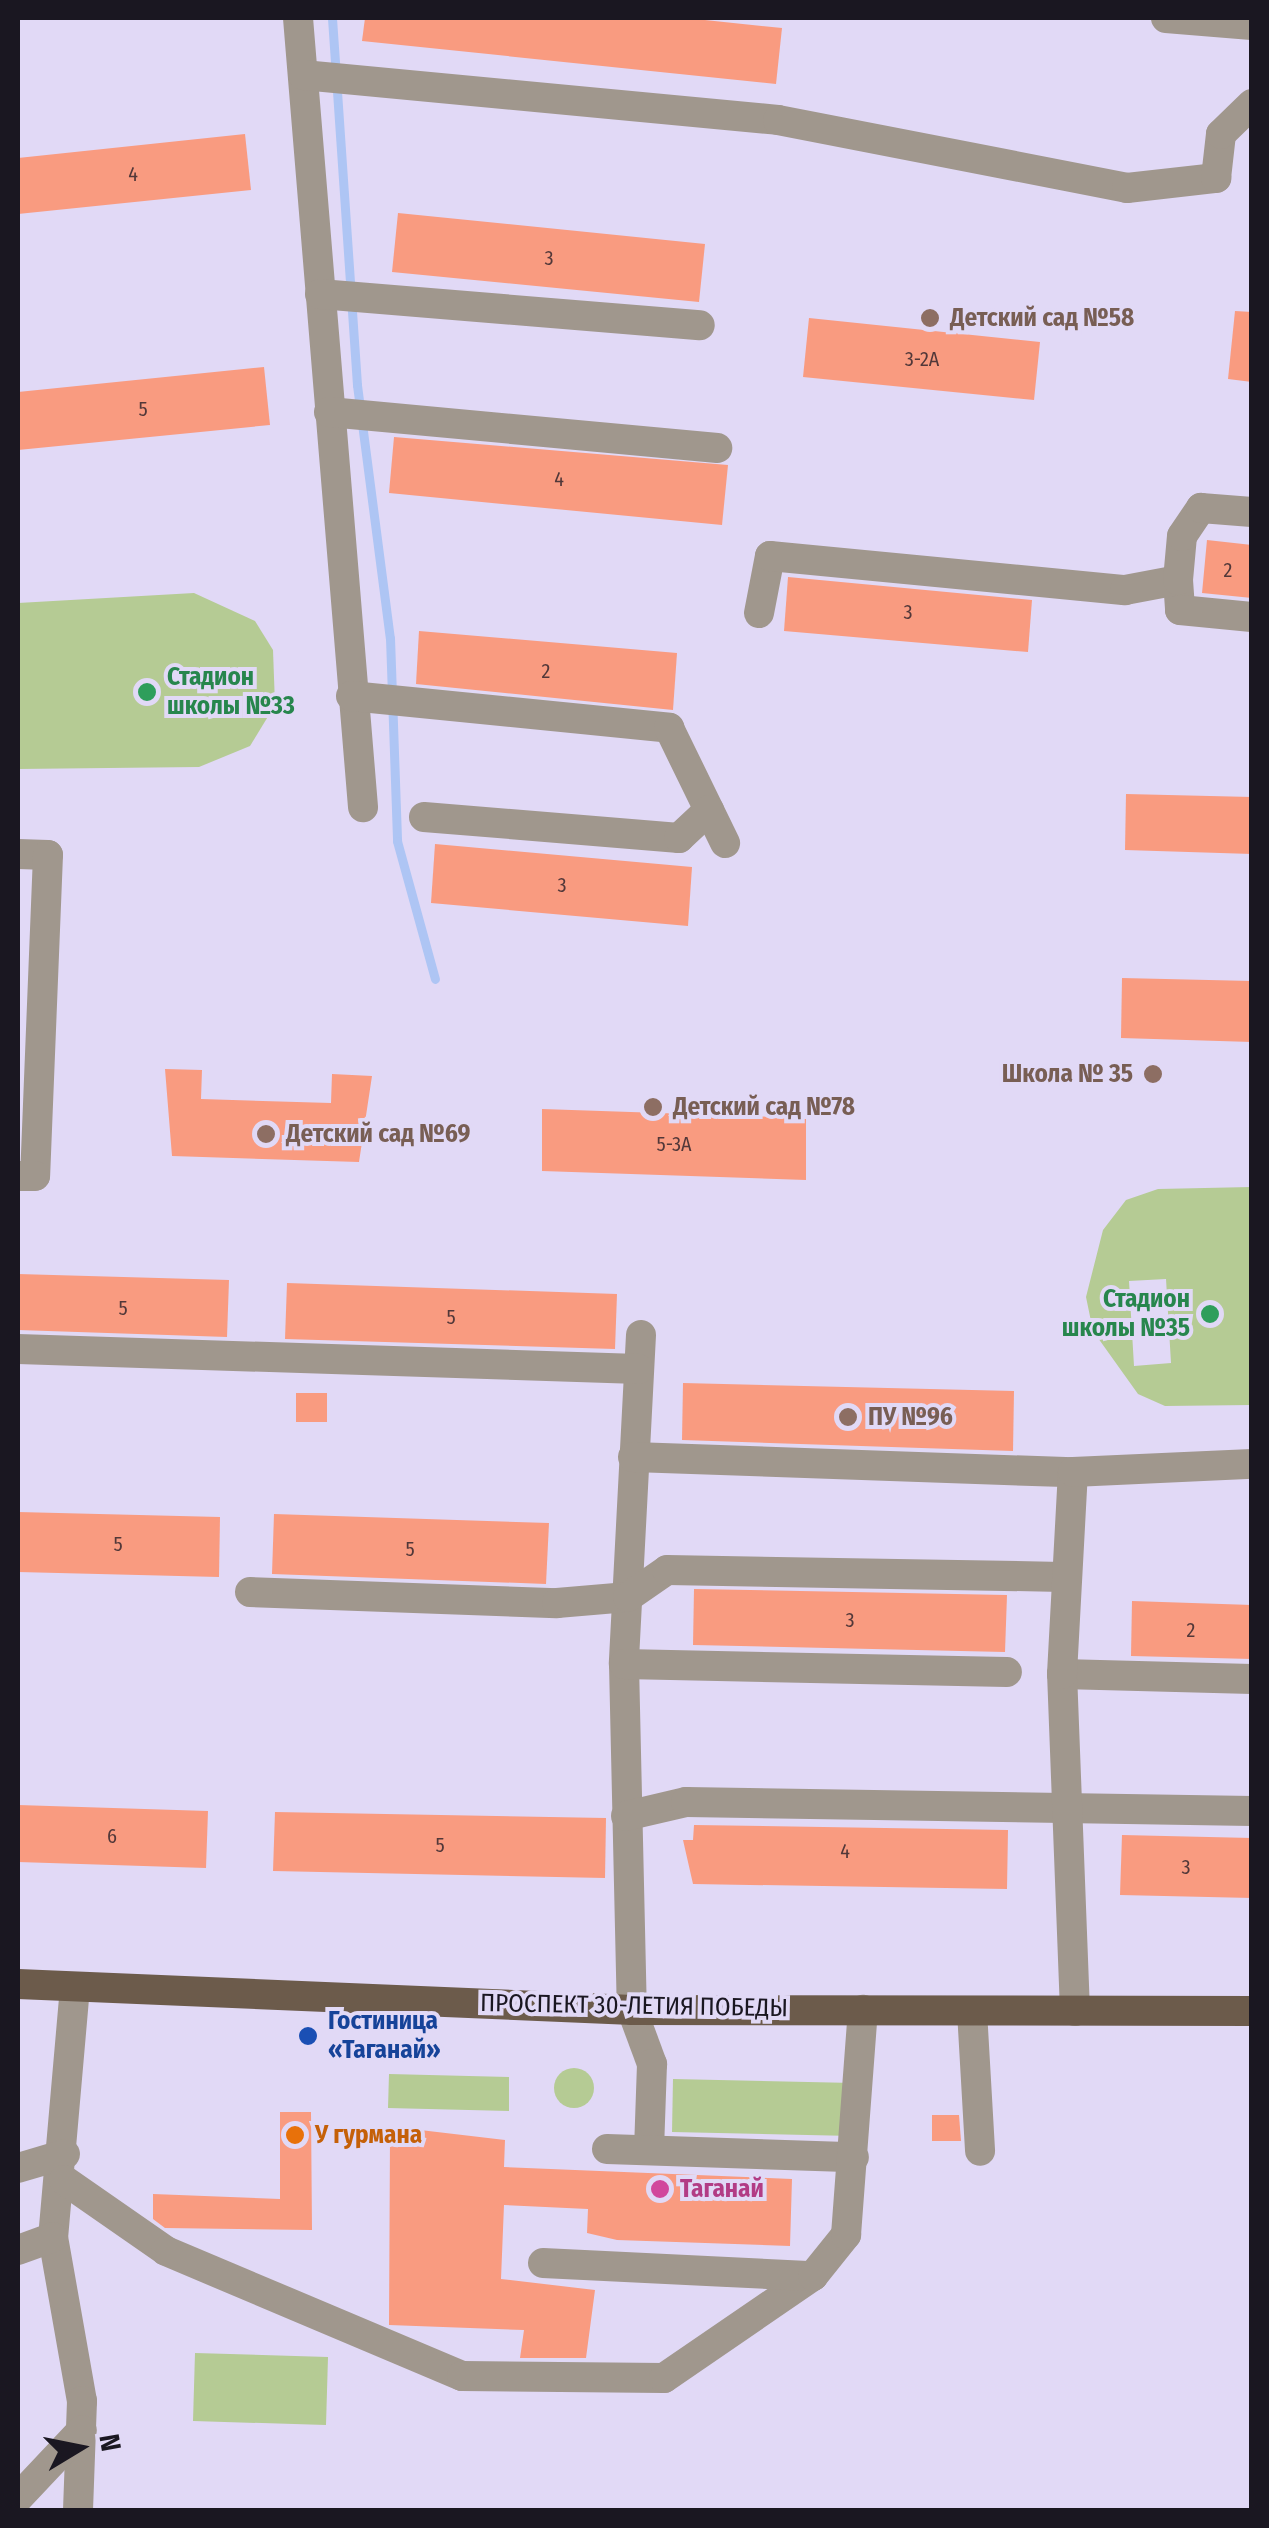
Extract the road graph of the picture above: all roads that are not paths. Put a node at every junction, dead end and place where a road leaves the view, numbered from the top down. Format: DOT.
graph roads {
  1 [pos="298,18"];
  2 [pos="1166,18"];
  3 [pos="1252,25"];
  4 [pos="302,76"];
  5 [pos="1252,104"];
  6 [pos="320,294"];
  7 [pos="700,326"];
  8 [pos="329,412"];
  9 [pos="718,448"];
  10 [pos="1252,512"];
  11 [pos="1178,580"];
  12 [pos="759,613"];
  13 [pos="1252,618"];
  14 [pos="351,696"];
  15 [pos="364,807"];
  16 [pos="709,810"];
  17 [pos="424,817"];
  18 [pos="725,844"];
  19 [pos="18,854"];
  20 [pos="18,1176"];
  21 [pos="641,1335"];
  22 [pos="18,1349"];
  23 [pos="639,1369"];
  24 [pos="634,1457"];
  25 [pos="1252,1464"];
  26 [pos="1073,1472"];
  27 [pos="1063,1577"];
  28 [pos="250,1592"];
  29 [pos="628,1597"];
  30 [pos="624,1664"];
  31 [pos="1007,1672"];
  32 [pos="1062,1674"];
  33 [pos="1252,1679"];
  34 [pos="1067,1808"];
  35 [pos="1252,1811"];
  36 [pos="626,1816"];
  37 [pos="18,1984"];
  38 [pos="74,1987"];
  39 [pos="632,2010"];
  40 [pos="864,2010"];
  41 [pos="1252,2011"];
  42 [pos="972,2012"];
  43 [pos="1076,2012"];
  44 [pos="607,2149"];
  45 [pos="649,2149"];
  46 [pos="980,2151"];
  47 [pos="854,2156"];
  48 [pos="65,2167"];
  49 [pos="18,2168"];
  50 [pos="53,2237"];
  51 [pos="18,2250"];
  52 [pos="542,2263"];
  53 [pos="813,2276"];
  54 [pos="82,2430"];
  55 [pos="18,2498"];
  56 [pos="78,2510"];
  1 -- 4 [label="street"];
  2 -- 3 [label="street"];
  4 -- 5 [label="street"];
  4 -- 6 [label="street"];
  6 -- 7 [label="street"];
  6 -- 8 [label="street"];
  8 -- 9 [label="street"];
  8 -- 14 [label="street"];
  10 -- 11 [label="street"];
  11 -- 12 [label="street"];
  11 -- 13 [label="street"];
  14 -- 15 [label="street"];
  14 -- 16 [label="street"];
  16 -- 17 [label="street"];
  16 -- 18 [label="street"];
  19 -- 20 [label="street"];
  21 -- 23 [label="street"];
  22 -- 23 [label="street"];
  23 -- 24 [label="street"];
  24 -- 26 [label="street"];
  24 -- 29 [label="street"];
  25 -- 26 [label="street"];
  26 -- 27 [label="street"];
  27 -- 29 [label="street"];
  27 -- 32 [label="street"];
  28 -- 29 [label="street"];
  29 -- 30 [label="street"];
  30 -- 31 [label="street"];
  30 -- 36 [label="street"];
  32 -- 33 [label="street"];
  32 -- 34 [label="street"];
  34 -- 35 [label="street"];
  34 -- 36 [label="street"];
  34 -- 43 [label="street"];
  36 -- 39 [label="street"];
  37 -- 38 [label="main road, ПРОСПЕКТ 30-ЛЕТИЯ ПОБЕДЫ"];
  38 -- 39 [label="main road, ПРОСПЕКТ 30-ЛЕТИЯ ПОБЕДЫ"];
  38 -- 48 [label="street"];
  39 -- 40 [label="main road, ПРОСПЕКТ 30-ЛЕТИЯ ПОБЕДЫ"];
  39 -- 45 [label="street"];
  40 -- 42 [label="main road, ПРОСПЕКТ 30-ЛЕТИЯ ПОБЕДЫ"];
  40 -- 47 [label="street"];
  41 -- 43 [label="main road, ПРОСПЕКТ 30-ЛЕТИЯ ПОБЕДЫ"];
  42 -- 43 [label="main road, ПРОСПЕКТ 30-ЛЕТИЯ ПОБЕДЫ"];
  42 -- 46 [label="street"];
  44 -- 45 [label="street"];
  45 -- 47 [label="street"];
  47 -- 53 [label="street"];
  48 -- 49 [label="street"];
  48 -- 50 [label="street"];
  48 -- 53 [label="street"];
  50 -- 51 [label="street"];
  50 -- 54 [label="street"];
  52 -- 53 [label="street"];
  54 -- 55 [label="street"];
  54 -- 56 [label="street"];
}
